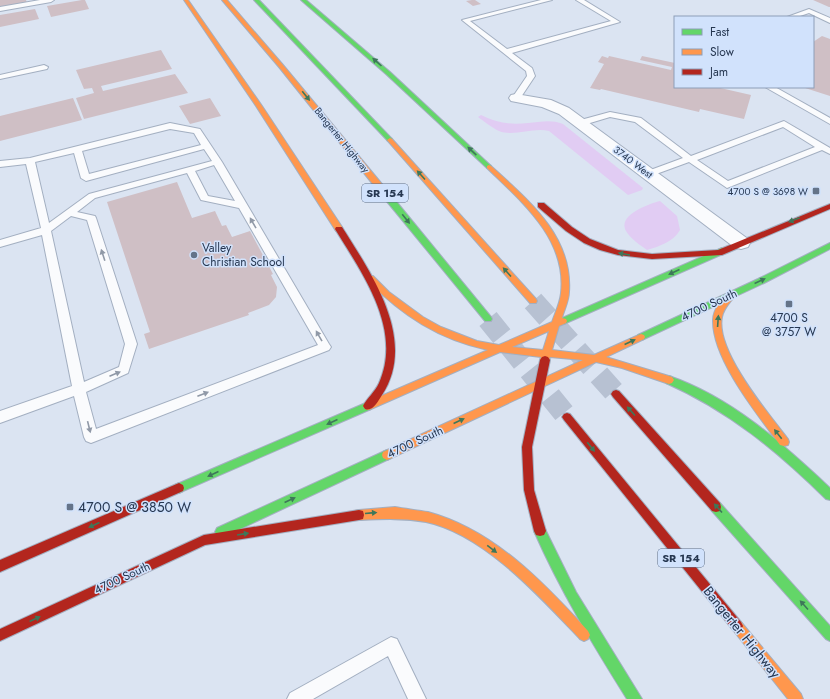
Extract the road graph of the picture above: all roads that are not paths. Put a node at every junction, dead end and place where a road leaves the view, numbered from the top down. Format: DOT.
graph roads {
  1 [pos="51,0"];
  2 [pos="186,0"];
  3 [pos="224,0"];
  4 [pos="256,0"];
  5 [pos="303,0"];
  6 [pos="549,0"];
  7 [pos="579,0"];
  8 [pos="37,1"];
  9 [pos="0,9"];
  10 [pos="793,16"];
  11 [pos="830,21"];
  12 [pos="506,52"];
  13 [pos="44,67"];
  14 [pos="0,77"];
  15 [pos="771,88"];
  16 [pos="516,98"];
  17 [pos="830,121"];
  18 [pos="580,123"];
  19 [pos="206,146"];
  20 [pos="77,149"];
  21 [pos="826,149"];
  22 [pos="690,159"];
  23 [pos="30,161"];
  24 [pos="217,162"];
  25 [pos="0,164"];
  26 [pos="190,170"];
  27 [pos="648,174"];
  28 [pos="86,178"];
  29 [pos="500,178"];
  30 [pos="92,196"];
  31 [pos="243,206"];
  32 [pos="830,206"];
  33 [pos="70,213"];
  34 [pos="46,230"];
  35 [pos="741,243"];
  36 [pos="0,244"];
  37 [pos="830,246"];
  38 [pos="719,253"];
  39 [pos="370,278"];
  40 [pos="732,294"];
  41 [pos="533,301"];
  42 [pos="488,319"];
  43 [pos="555,324"];
  44 [pos="499,349"];
  45 [pos="547,353"];
  46 [pos="594,358"];
  47 [pos="539,384"];
  48 [pos="79,389"];
  49 [pos="616,394"];
  50 [pos="368,406"];
  51 [pos="0,417"];
  52 [pos="567,417"];
  53 [pos="821,486"];
  54 [pos="830,495"];
  55 [pos="204,540"];
  56 [pos="0,566"];
  57 [pos="0,635"];
  58 [pos="830,635"];
  59 [pos="627,687"];
  60 [pos="296,699"];
  61 [pos="417,699"];
  62 [pos="635,699"];
  63 [pos="796,699"];
  1 -- 8 [label="lane"];
  2 -- 39 [label="main road"];
  3 -- 42 [label="main road, Bangerter Highway / SR 154, one-way"];
  41 -- 4 [label="main road, SR 154, one-way"];
  29 -- 5 [label="main road, one-way"];
  6 -- 12 [label="lane"];
  7 -- 12 [label="lane"];
  8 -- 9 [label="lane"];
  10 -- 11 [label="lane"];
  12 -- 16 [label="lane"];
  13 -- 14 [label="lane"];
  15 -- 17 [label="lane"];
  16 -- 18 [label="street, 3740 West"];
  18 -- 22 [label="lane"];
  18 -- 27 [label="street, 3740 West"];
  19 -- 20 [label="lane"];
  19 -- 24 [label="lane"];
  19 -- 28 [label="lane"];
  20 -- 23 [label="lane"];
  20 -- 28 [label="lane"];
  21 -- 22 [label="lane"];
  21 -- 22 [label="lane"];
  22 -- 27 [label="lane"];
  23 -- 25 [label="lane"];
  23 -- 34 [label="lane"];
  24 -- 26 [label="lane"];
  24 -- 31 [label="lane"];
  26 -- 30 [label="lane"];
  26 -- 31 [label="lane"];
  27 -- 35 [label="street, 3740 West"];
  28 -- 30 [label="lane"];
  38 -- 29 [label="main road, one-way"];
  29 -- 43 [label="main road"];
  30 -- 33 [label="lane"];
  48 -- 31 [label="lane, one-way"];
  32 -- 35 [label="main road, one-way"];
  33 -- 34 [label="lane"];
  48 -- 33 [label="lane, one-way"];
  34 -- 36 [label="lane"];
  34 -- 48 [label="lane"];
  35 -- 38 [label="main road"];
  40 -- 37 [label="main road, 4700 South, one-way"];
  38 -- 43 [label="main road, one-way"];
  39 -- 44 [label="main road"];
  39 -- 50 [label="main road"];
  46 -- 40 [label="main road, 4700 South, one-way"];
  53 -- 40 [label="main road, one-way"];
  43 -- 44 [label="main road"];
  43 -- 45 [label="main road"];
  44 -- 45 [label="main road"];
  44 -- 50 [label="main road"];
  45 -- 46 [label="main road"];
  45 -- 47 [label="main road"];
  46 -- 47 [label="main road, 4700 South"];
  46 -- 53 [label="main road"];
  55 -- 47 [label="main road, 4700 South, one-way"];
  47 -- 59 [label="main road"];
  48 -- 51 [label="lane"];
  58 -- 49 [label="main road, one-way"];
  50 -- 56 [label="main road, one-way"];
  52 -- 63 [label="main road, Bangerter Highway / SR 154, one-way"];
  53 -- 54 [label="main road"];
  57 -- 55 [label="main road, 4700 South, one-way"];
  55 -- 59 [label="main road, one-way"];
  59 -- 62 [label="main road"];
  60 -- 61 [label="lane"];
}
